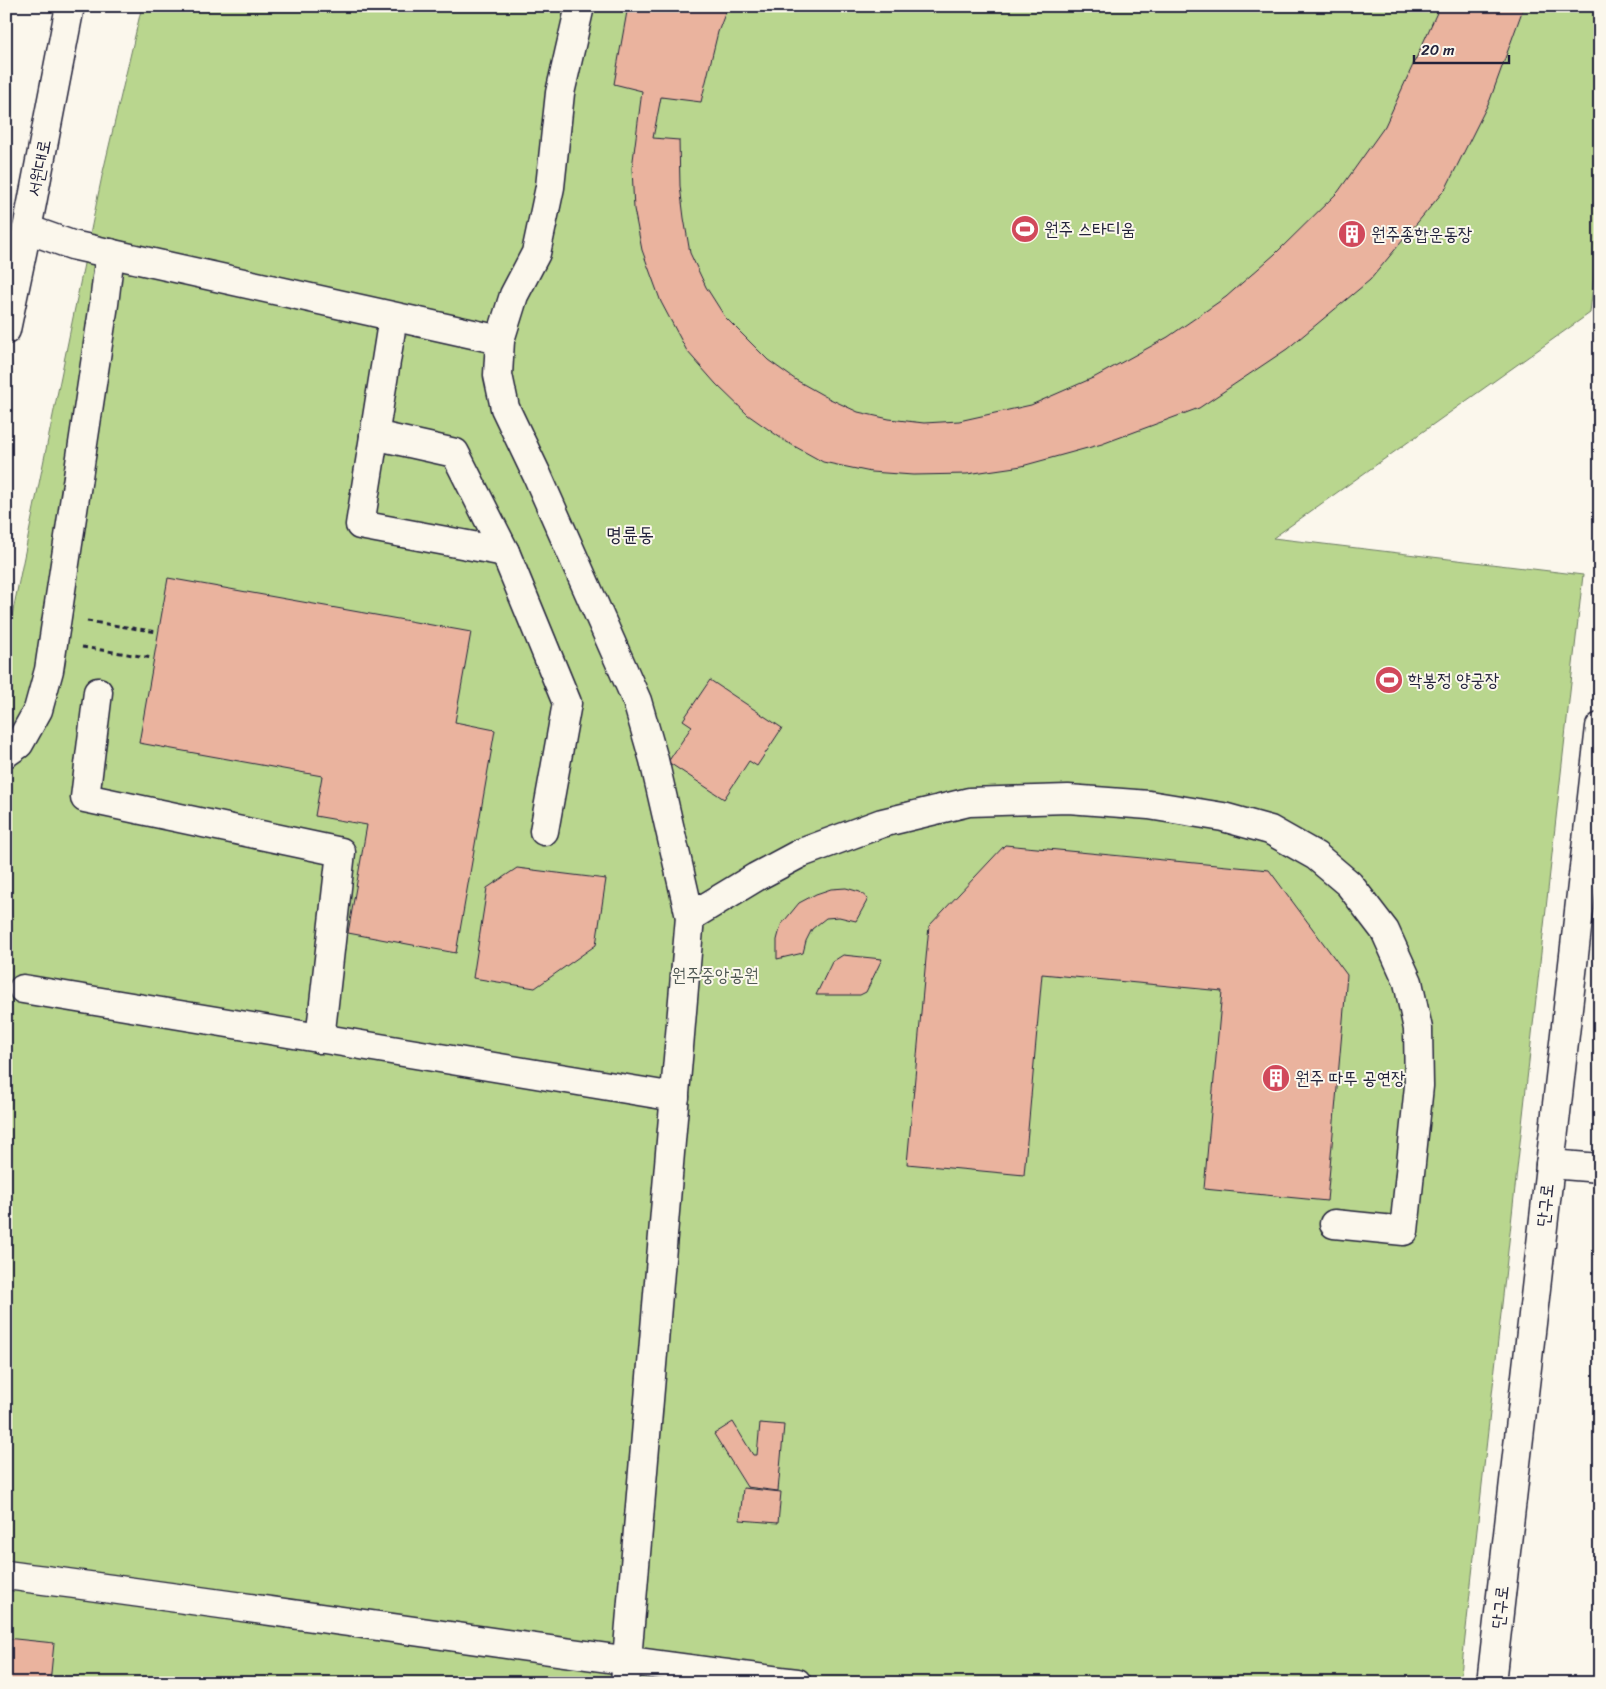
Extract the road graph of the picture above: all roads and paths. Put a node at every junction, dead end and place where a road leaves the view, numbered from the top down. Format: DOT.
graph roads {
  1 [pos="70,6"];
  2 [pos="580,6"];
  3 [pos="27,229"];
  4 [pos="110,253"];
  5 [pos="393,317"];
  6 [pos="6,330"];
  7 [pos="500,340"];
  8 [pos="374,435"];
  9 [pos="505,552"];
  10 [pos="57,616"];
  11 [pos="158,632"];
  12 [pos="53,643"];
  13 [pos="153,658"];
  14 [pos="98,692"];
  15 [pos="1600,727"];
  16 [pos="6,753"];
  17 [pos="544,831"];
  18 [pos="690,917"];
  19 [pos="23,990"];
  20 [pos="320,1038"];
  21 [pos="675,1097"];
  22 [pos="1550,1164"];
  23 [pos="1600,1168"];
  24 [pos="1334,1224"];
  25 [pos="6,1575"];
  26 [pos="626,1672"];
  27 [pos="797,1683"];
  28 [pos="1491,1683"];
  1 -- 3 [label="street, 서원대로"];
  2 -- 7 [label="street"];
  3 -- 4 [label="street"];
  3 -- 6 [label="street, 서원대로"];
  4 -- 5 [label="street"];
  4 -- 10 [label="street"];
  5 -- 7 [label="street"];
  5 -- 8 [label="street"];
  7 -- 18 [label="street"];
  8 -- 9 [label="street"];
  8 -- 9 [label="street"];
  9 -- 17 [label="street"];
  10 -- 11 [label="path"];
  10 -- 12 [label="street"];
  12 -- 13 [label="path"];
  12 -- 16 [label="street"];
  14 -- 20 [label="street"];
  15 -- 22 [label="street, 단구로"];
  18 -- 21 [label="street"];
  18 -- 24 [label="street"];
  19 -- 20 [label="street"];
  20 -- 21 [label="street"];
  21 -- 26 [label="street"];
  22 -- 23 [label="street"];
  22 -- 28 [label="street, 단구로"];
  25 -- 26 [label="street"];
  26 -- 27 [label="street"];
}
